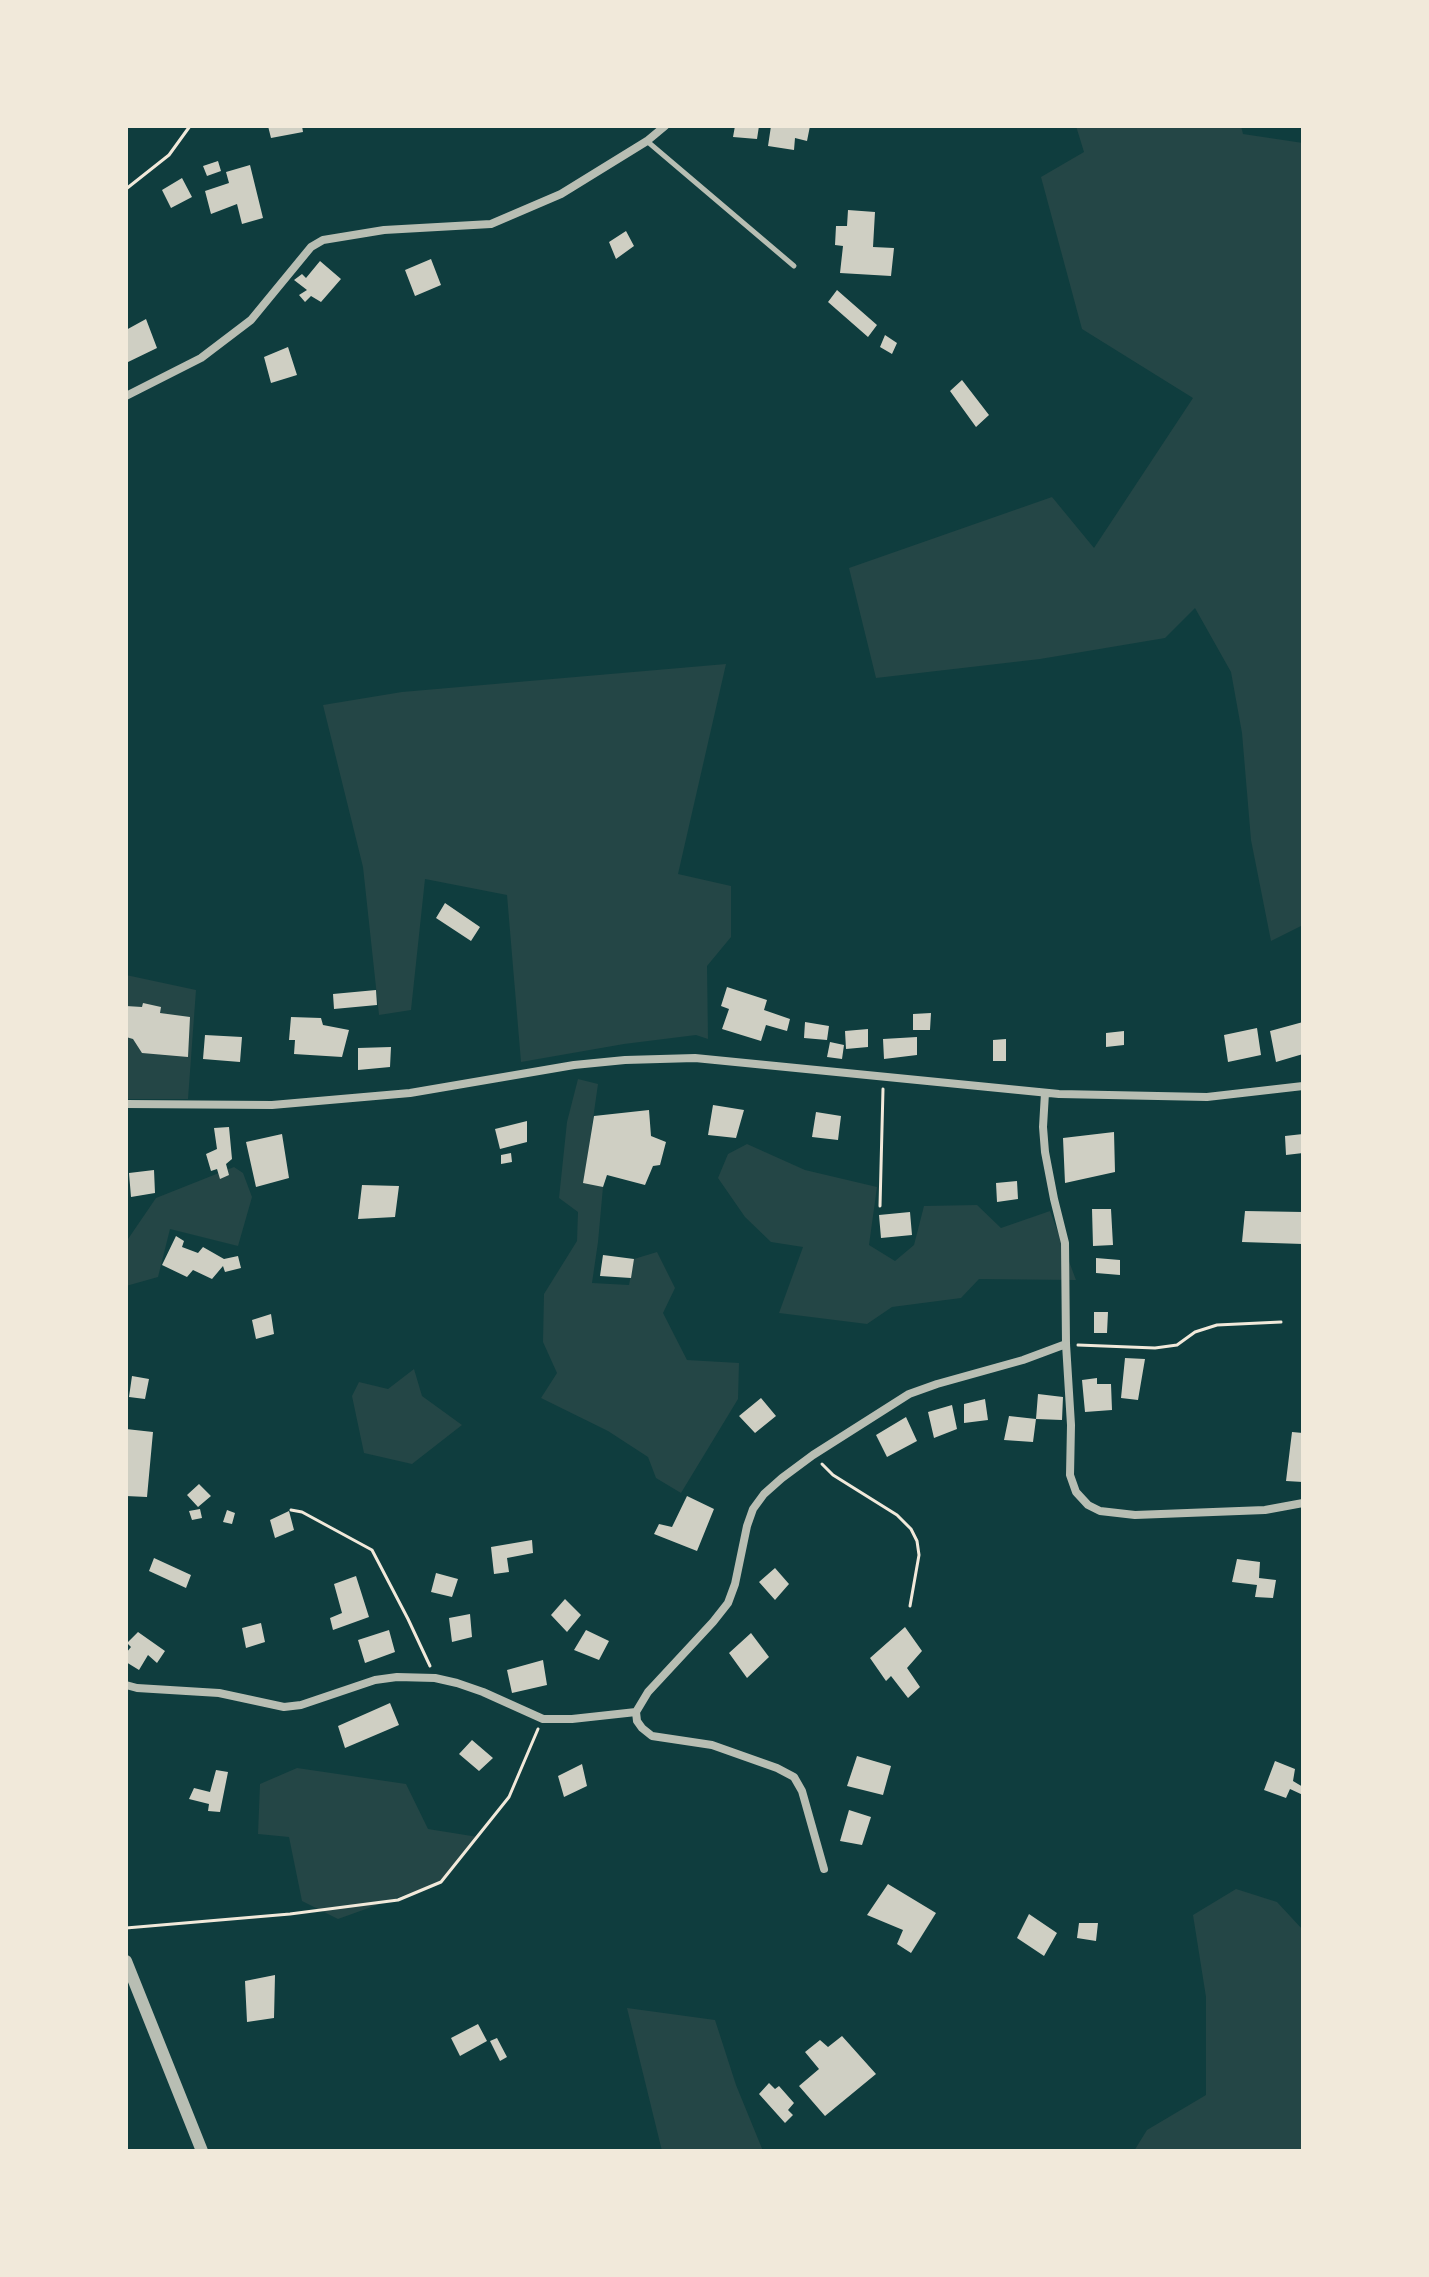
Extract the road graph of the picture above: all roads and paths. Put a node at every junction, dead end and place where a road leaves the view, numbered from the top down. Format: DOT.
graph roads {
  1 [pos="190,126"];
  2 [pos="665,126"];
  3 [pos="647,141"];
  4 [pos="126,189"];
  5 [pos="794,266"];
  6 [pos="126,396"];
  7 [pos="883,1078"];
  8 [pos="1303,1086"];
  9 [pos="1045,1093"];
  10 [pos="126,1104"];
  11 [pos="880,1206"];
  12 [pos="1281,1322"];
  13 [pos="1066,1344"];
  14 [pos="813,1455"];
  15 [pos="1303,1503"];
  16 [pos="291,1510"];
  17 [pos="910,1606"];
  18 [pos="435,1678"];
  19 [pos="126,1685"];
  20 [pos="636,1712"];
  21 [pos="543,1719"];
  22 [pos="824,1869"];
  23 [pos="126,1928"];
  24 [pos="126,1961"];
  25 [pos="202,2151"];
  1 -- 4 [label="path"];
  2 -- 3 [label="street"];
  3 -- 5 [label="lane"];
  3 -- 6 [label="street"];
  7 -- 9 [label="street"];
  7 -- 10 [label="street"];
  7 -- 11 [label="path"];
  8 -- 9 [label="street"];
  9 -- 13 [label="street"];
  12 -- 13 [label="path"];
  13 -- 14 [label="street"];
  13 -- 15 [label="street"];
  14 -- 17 [label="path"];
  14 -- 20 [label="street"];
  16 -- 18 [label="path"];
  18 -- 19 [label="street"];
  18 -- 21 [label="street"];
  20 -- 21 [label="street"];
  20 -- 22 [label="street"];
  21 -- 23 [label="path"];
  24 -- 25 [label="street"];
}
